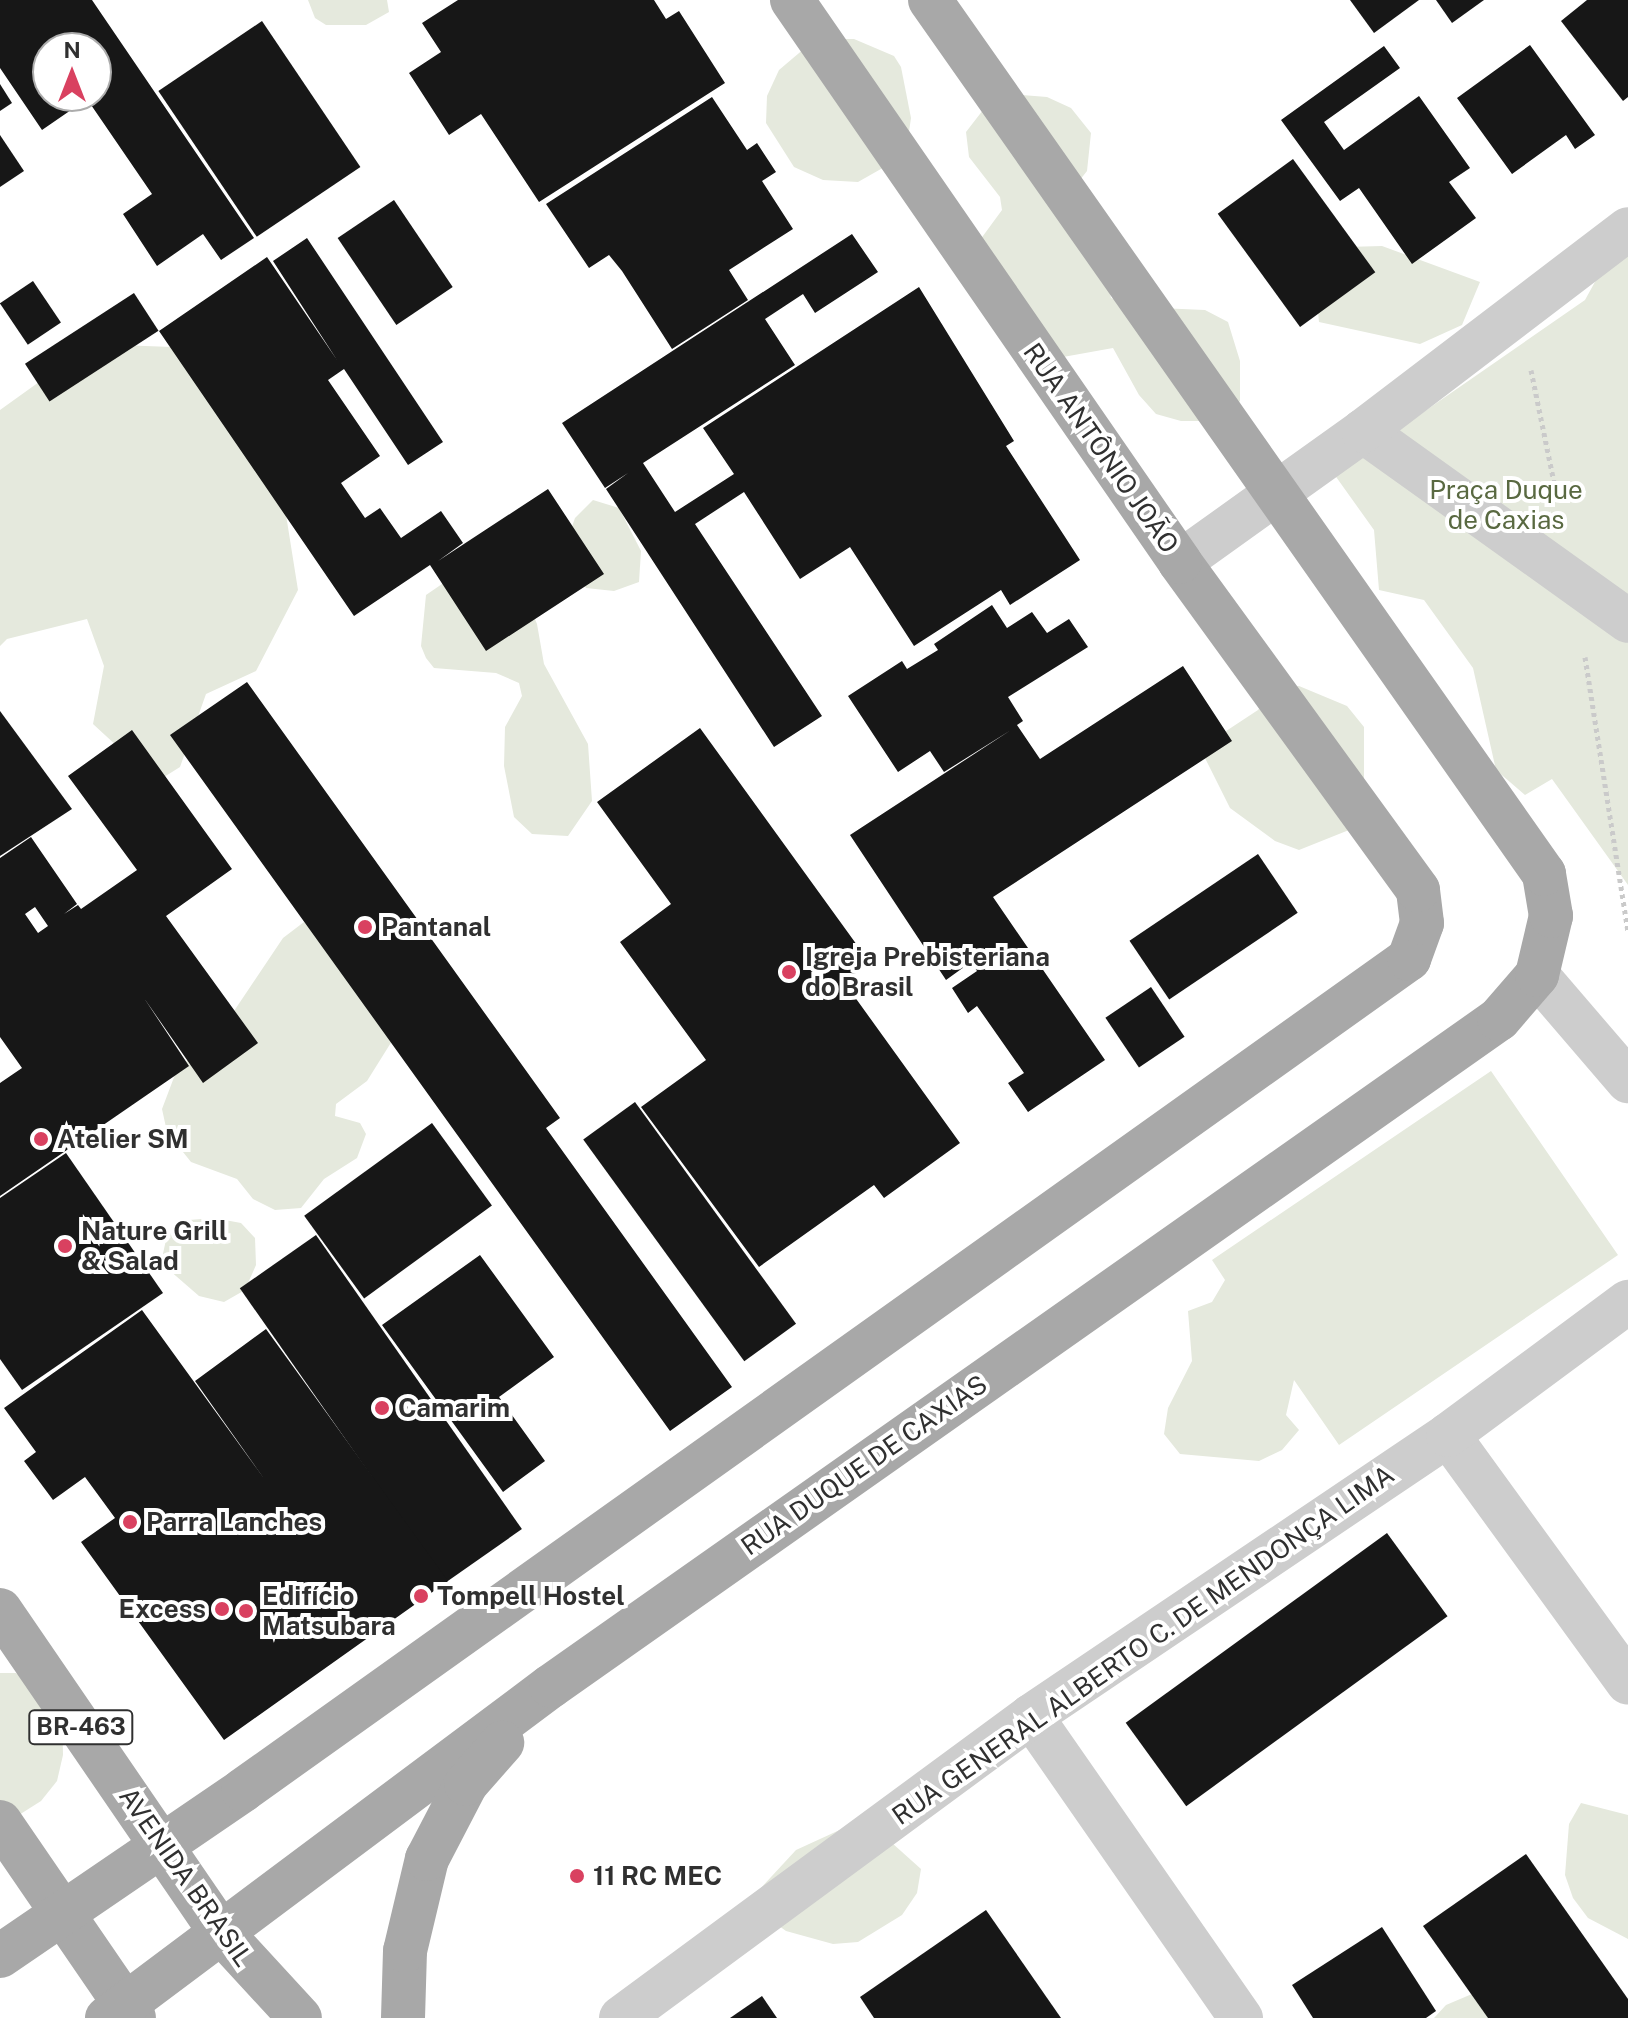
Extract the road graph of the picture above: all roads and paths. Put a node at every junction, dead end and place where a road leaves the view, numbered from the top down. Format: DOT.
graph roads {
  1 [pos="792,0"];
  2 [pos="930,0"];
  3 [pos="1628,229"];
  4 [pos="1363,431"];
  5 [pos="1274,490"];
  6 [pos="1180,562"];
  7 [pos="1628,621"];
  8 [pos="1537,975"];
  9 [pos="1628,1081"];
  10 [pos="1628,1302"];
  11 [pos="1448,1435"];
  12 [pos="0,1610"];
  13 [pos="1628,1683"];
  14 [pos="551,1686"];
  15 [pos="1031,1716"];
  16 [pos="0,1822"];
  17 [pos="163,1844"];
  18 [pos="62,1913"];
  19 [pos="220,1931"];
  20 [pos="0,1956"];
  21 [pos="123,2014"];
  22 [pos="300,2018"];
  23 [pos="403,2018"];
  24 [pos="621,2018"];
  25 [pos="1241,2018"];
  1 -- 6 [label="main road, RUA ANTÔNIO JOÃO"];
  2 -- 5 [label="main road"];
  3 -- 4 [label="street"];
  4 -- 5 [label="street"];
  4 -- 7 [label="street"];
  5 -- 6 [label="street"];
  5 -- 8 [label="main road, RUA DUQUE DE CAXIAS"];
  6 -- 17 [label="main road, RUA ANTÔNIO JOÃO"];
  8 -- 9 [label="street"];
  8 -- 14 [label="main road, RUA DUQUE DE CAXIAS"];
  10 -- 11 [label="street, RUA GENERAL ALBERTO C. DE MENDONÇA LIMA"];
  11 -- 13 [label="street"];
  11 -- 15 [label="street, RUA GENERAL ALBERTO C. DE MENDONÇA LIMA"];
  12 -- 17 [label="main road, AVENIDA BRASIL / BR-463"];
  14 -- 19 [label="main road, RUA DUQUE DE CAXIAS"];
  14 -- 23 [label="main road"];
  15 -- 24 [label="street, RUA GENERAL ALBERTO C. DE MENDONÇA LIMA"];
  15 -- 25 [label="street"];
  16 -- 18 [label="main road"];
  17 -- 18 [label="main road"];
  17 -- 19 [label="main road, AVENIDA BRASIL / BR-463"];
  18 -- 20 [label="main road"];
  18 -- 21 [label="main road"];
  19 -- 21 [label="main road, RUA DUQUE DE CAXIAS"];
  19 -- 22 [label="main road, AVENIDA BRASIL / BR-463"];
}
